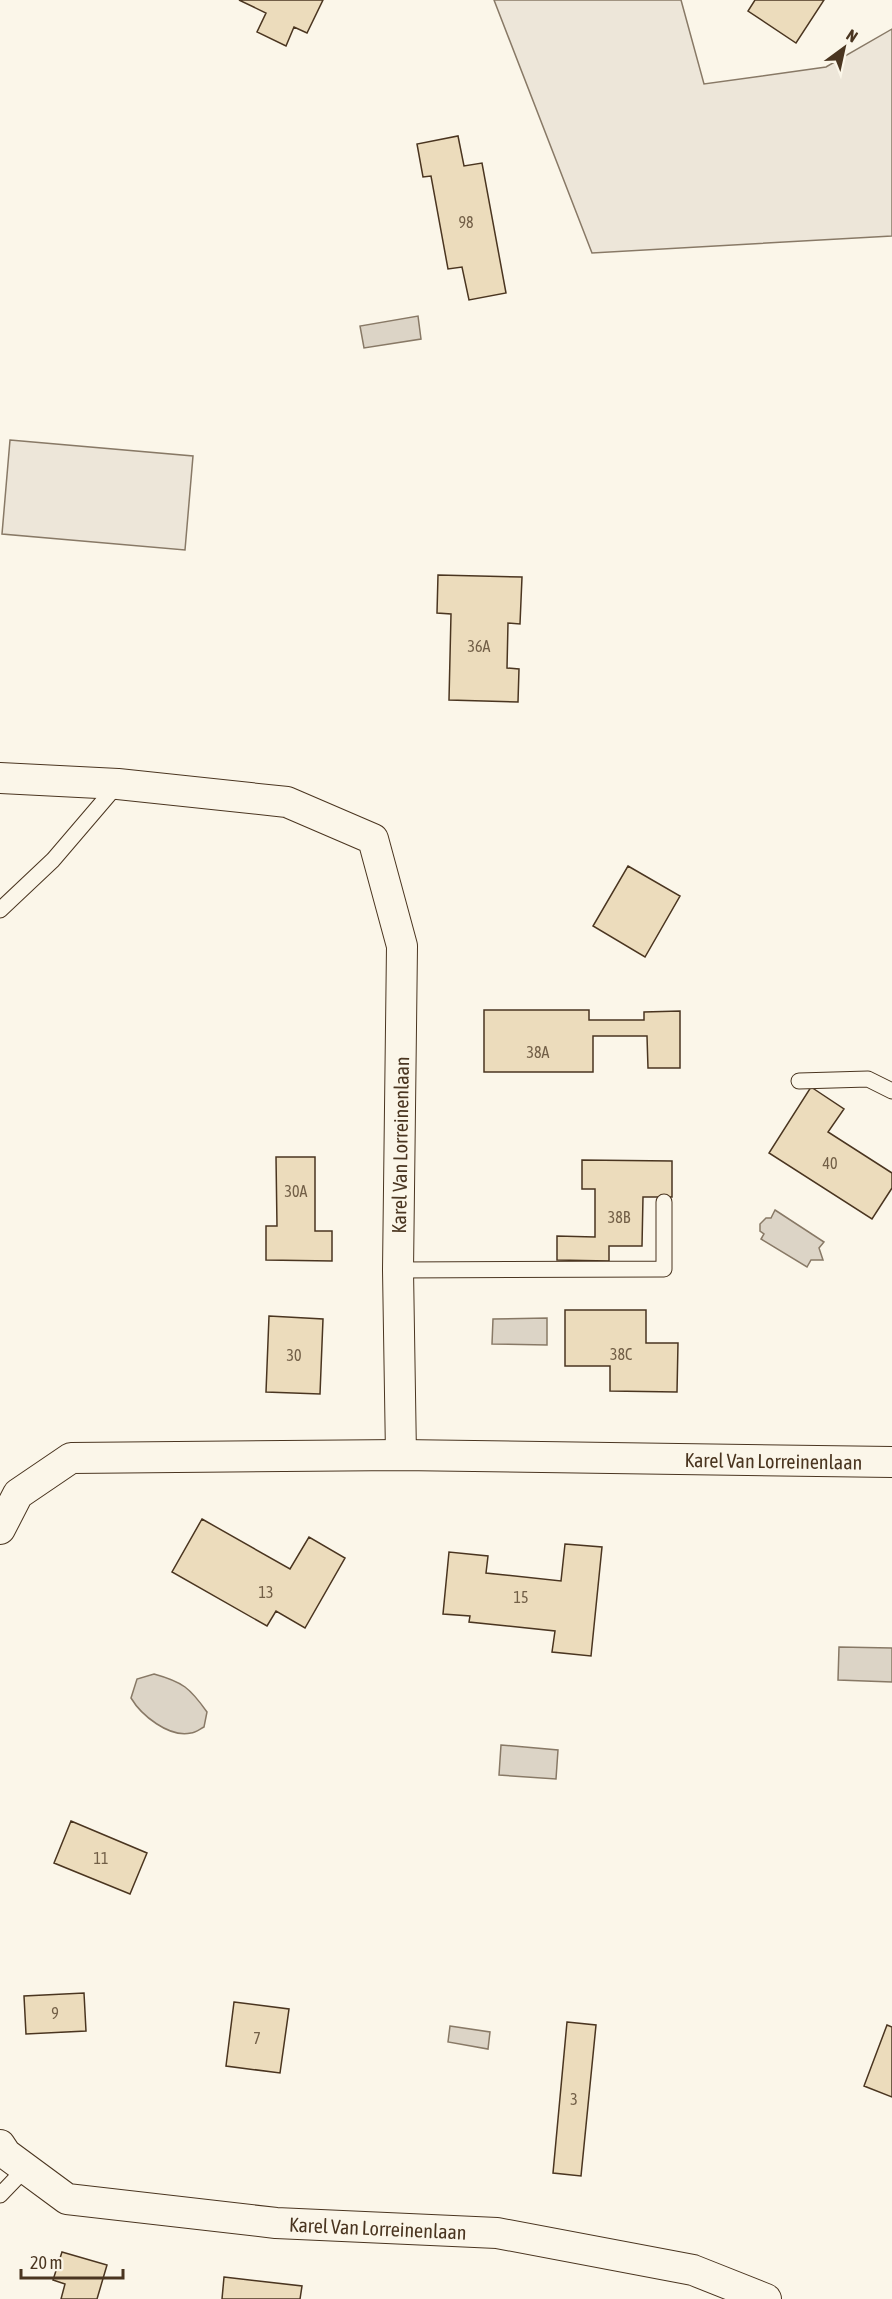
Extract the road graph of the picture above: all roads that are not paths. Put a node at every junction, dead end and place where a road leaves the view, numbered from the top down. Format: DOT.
graph roads {
  1 [pos="0,778"];
  2 [pos="118,784"];
  3 [pos="0,910"];
  4 [pos="799,1081"];
  5 [pos="892,1091"];
  6 [pos="664,1202"];
  7 [pos="398,1270"];
  8 [pos="401,1455"];
  9 [pos="892,1462"];
  10 [pos="0,1529"];
  11 [pos="8,2157"];
  12 [pos="0,2195"];
  13 [pos="766,2299"];
  1 -- 2 [label="street"];
  2 -- 3 [label="lane"];
  2 -- 7 [label="street, Karel Van Lorreinenlaan"];
  4 -- 5 [label="lane"];
  6 -- 7 [label="lane"];
  7 -- 8 [label="street, Karel Van Lorreinenlaan"];
  8 -- 9 [label="street, Karel Van Lorreinenlaan"];
  8 -- 10 [label="street, Karel Van Lorreinenlaan"];
  11 -- 12 [label="lane"];
  11 -- 13 [label="street, Karel Van Lorreinenlaan"];
}
